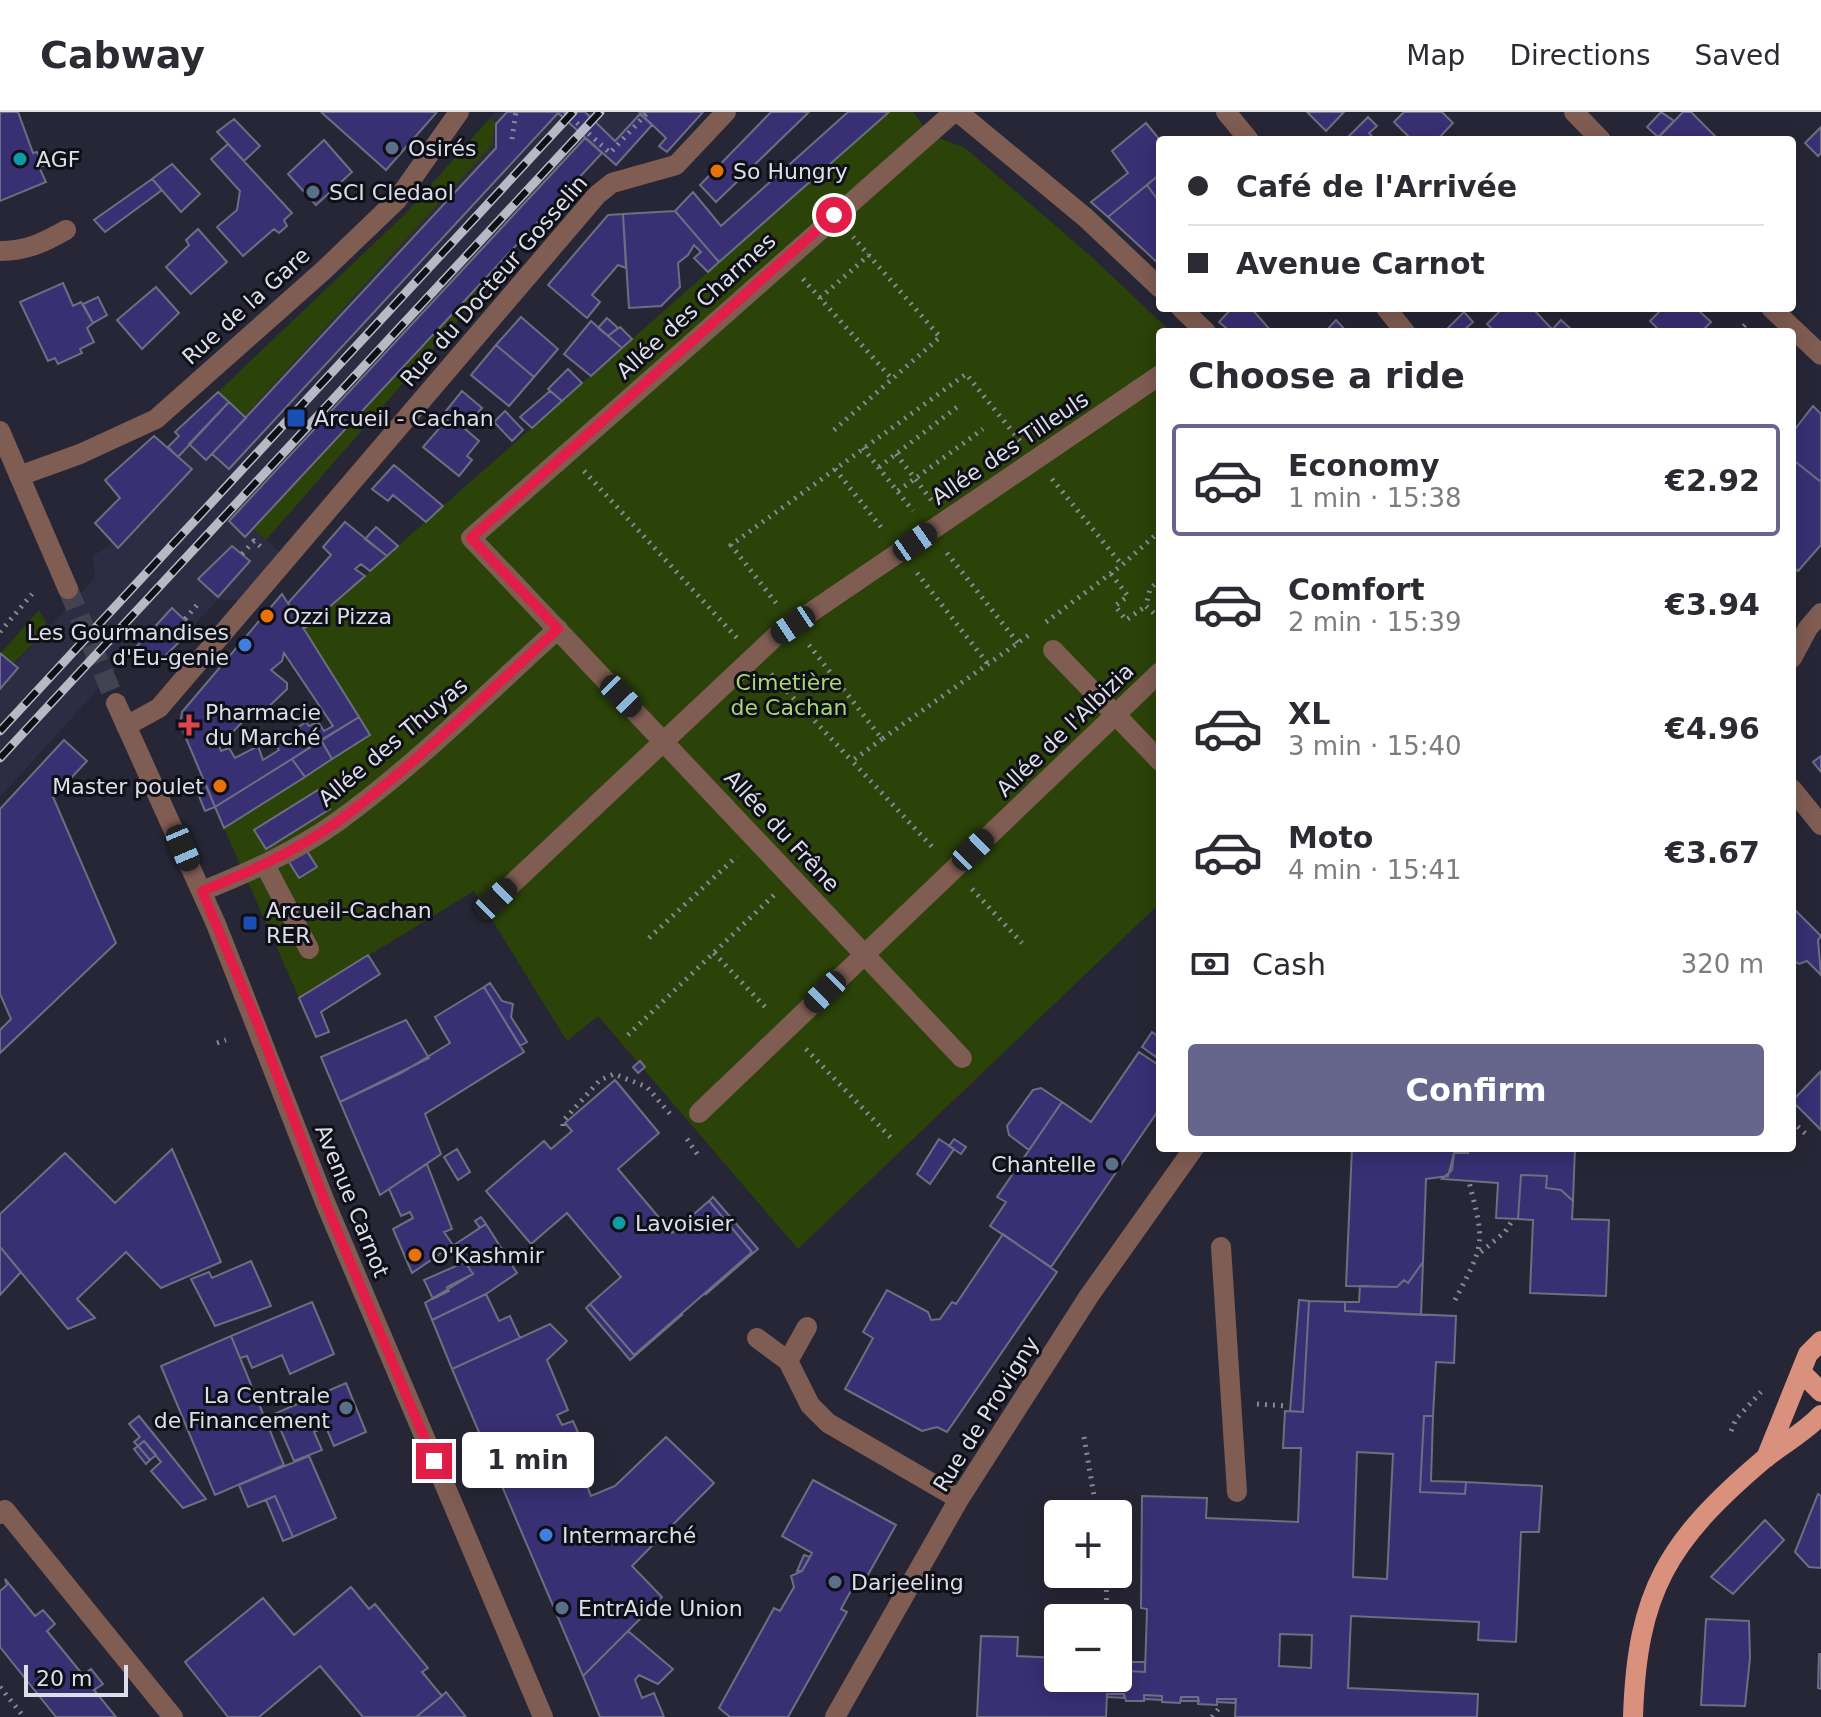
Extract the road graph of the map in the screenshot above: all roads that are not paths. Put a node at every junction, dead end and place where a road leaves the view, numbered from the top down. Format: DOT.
graph roads {
  1 [pos="459,112"];
  2 [pos="726,112"];
  3 [pos="956,112"];
  4 [pos="1226,112"];
  5 [pos="1574,112"];
  6 [pos="1246,136"];
  7 [pos="1597,136"];
  8 [pos="66,230"];
  9 [pos="0,251"];
  10 [pos="1156,284"];
  11 [pos="1185,312"];
  12 [pos="1389,312"];
  13 [pos="1775,312"];
  14 [pos="1202,328"];
  15 [pos="1402,328"];
  16 [pos="1792,328"];
  17 [pos="1796,332"];
  18 [pos="1821,355"];
  19 [pos="1156,378"];
  20 [pos="0,431"];
  21 [pos="19,476"];
  22 [pos="471,538"];
  23 [pos="68,589"];
  24 [pos="1807,626"];
  25 [pos="558,629"];
  26 [pos="1796,649"];
  27 [pos="1053,650"];
  28 [pos="1156,676"];
  29 [pos="116,703"];
  30 [pos="1115,715"];
  31 [pos="126,726"];
  32 [pos="664,741"];
  33 [pos="1156,757"];
  34 [pos="1796,794"];
  35 [pos="1821,825"];
  36 [pos="265,865"];
  37 [pos="202,891"];
  38 [pos="496,899"];
  39 [pos="309,949"];
  40 [pos="864,955"];
  41 [pos="962,1058"];
  42 [pos="699,1113"];
  43 [pos="1191,1152"];
  44 [pos="1221,1247"];
  45 [pos="807,1327"];
  46 [pos="757,1338"];
  47 [pos="1821,1341"];
  48 [pos="788,1361"];
  49 [pos="1801,1372"];
  50 [pos="1821,1392"];
  51 [pos="1821,1415"];
  52 [pos="1766,1458"];
  53 [pos="1237,1492"];
  54 [pos="959,1499"];
  55 [pos="0,1514"];
  56 [pos="173,1717"];
  57 [pos="543,1717"];
  58 [pos="835,1717"];
  59 [pos="1633,1717"];
  1 -- 21 [label="street, Rue de la Gare"];
  2 -- 31 [label="street, Rue du Docteur Gosselin"];
  3 -- 10 [label="street"];
  3 -- 22 [label="street, Allée des Charmes"];
  4 -- 6 [label="street"];
  5 -- 7 [label="street"];
  8 -- 9 [label="street"];
  11 -- 14 [label="street"];
  12 -- 15 [label="street"];
  13 -- 16 [label="street"];
  17 -- 18 [label="street"];
  19 -- 32 [label="street, Allée des Tilleuls"];
  20 -- 21 [label="street"];
  21 -- 23 [label="street"];
  22 -- 25 [label="street, Allée du Frêne"];
  24 -- 26 [label="street"];
  25 -- 32 [label="street, Allée du Frêne"];
  25 -- 36 [label="street, Allée des Thuyas"];
  27 -- 30 [label="street"];
  28 -- 30 [label="street, Allée de l'Albizia"];
  29 -- 31 [label="street, Avenue Carnot"];
  30 -- 33 [label="street"];
  30 -- 40 [label="street, Allée de l'Albizia"];
  31 -- 37 [label="street, Avenue Carnot"];
  32 -- 38 [label="street, Allée des Tilleuls"];
  32 -- 40 [label="street, Allée du Frêne"];
  34 -- 35 [label="street"];
  36 -- 37 [label="street, Allée des Thuyas"];
  36 -- 39 [label="street"];
  37 -- 57 [label="street, Avenue Carnot"];
  40 -- 41 [label="street, Allée du Frêne"];
  40 -- 42 [label="street, Allée de l'Albizia"];
  43 -- 54 [label="street, Rue de Provigny"];
  44 -- 53 [label="street"];
  45 -- 48 [label="street"];
  46 -- 48 [label="street"];
  47 -- 49 [label="main road"];
  48 -- 54 [label="street"];
  49 -- 50 [label="main road"];
  49 -- 52 [label="main road"];
  51 -- 52 [label="main road"];
  52 -- 59 [label="main road"];
  54 -- 58 [label="street, Rue de Provigny"];
  55 -- 56 [label="street"];
}
